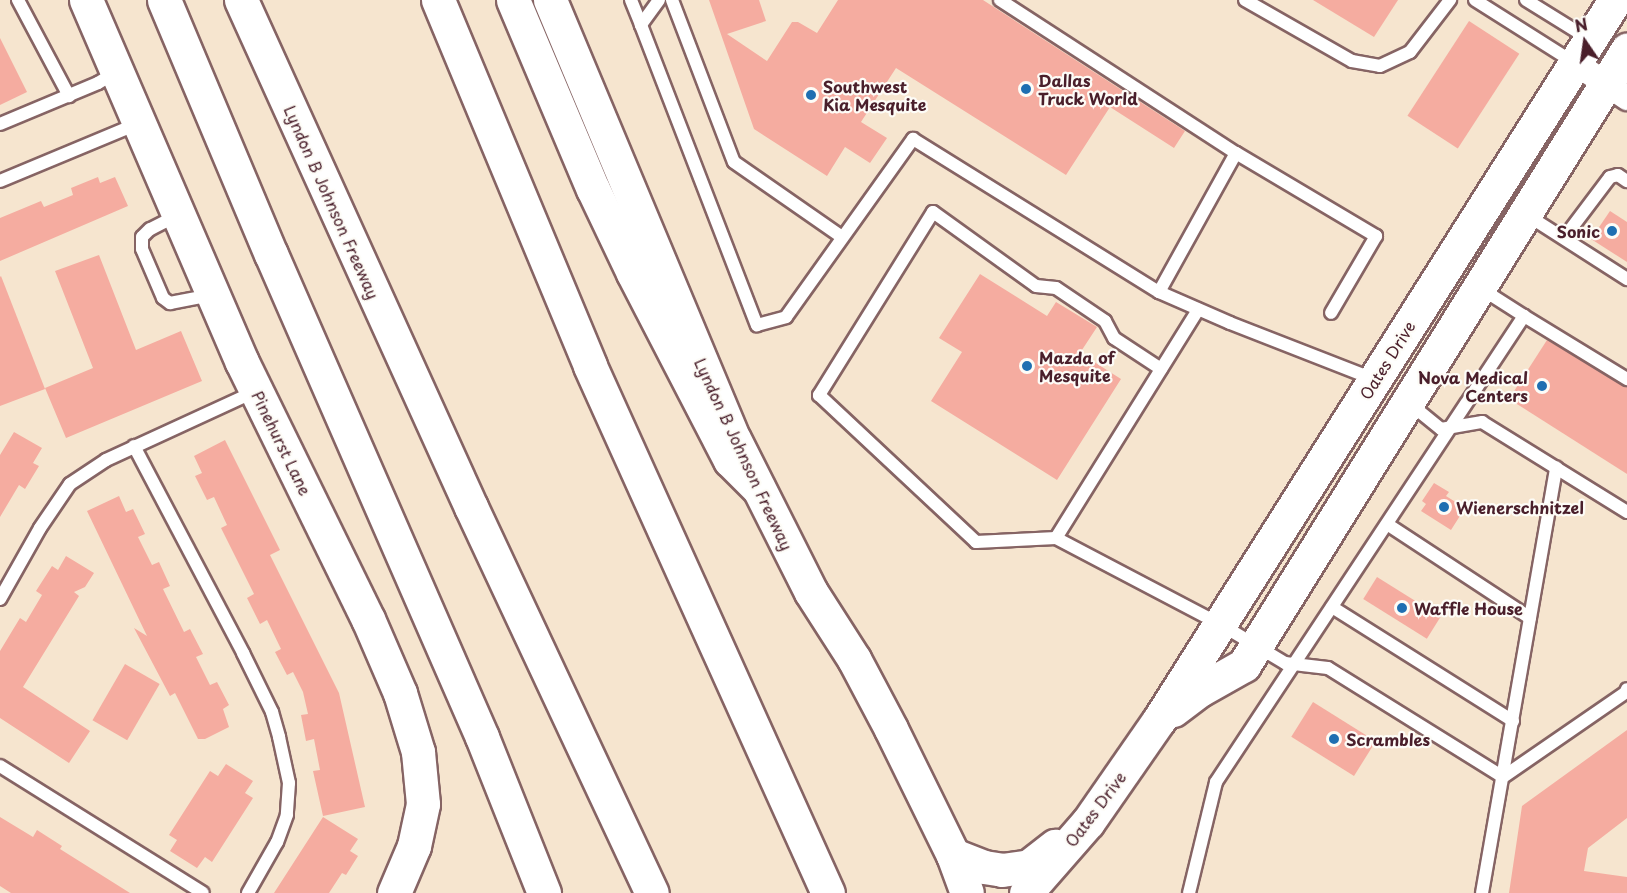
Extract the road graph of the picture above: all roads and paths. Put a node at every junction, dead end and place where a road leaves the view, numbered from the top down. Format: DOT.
graph roads {
  1 [pos="18,0"];
  2 [pos="86,0"];
  3 [pos="164,0"];
  4 [pos="241,0"];
  5 [pos="438,0"];
  6 [pos="513,0"];
  7 [pos="550,0"];
  8 [pos="631,0"];
  9 [pos="658,0"];
  10 [pos="672,0"];
  11 [pos="1000,0"];
  12 [pos="1245,0"];
  13 [pos="1450,0"];
  14 [pos="1475,0"];
  15 [pos="1526,0"];
  16 [pos="1615,0"];
  17 [pos="641,25"];
  18 [pos="1582,51"];
  19 [pos="117,71"];
  20 [pos="1621,71"];
  21 [pos="69,96"];
  22 [pos="140,123"];
  23 [pos="0,124"];
  24 [pos="1236,153"];
  25 [pos="0,181"];
  26 [pos="1627,181"];
  27 [pos="179,214"];
  28 [pos="1525,214"];
  29 [pos="842,237"];
  30 [pos="1564,238"];
  31 [pos="1627,279"];
  32 [pos="1480,288"];
  33 [pos="1159,292"];
  34 [pos="213,295"];
  35 [pos="1198,310"];
  36 [pos="1331,313"];
  37 [pos="1524,316"];
  38 [pos="1161,369"];
  39 [pos="1627,379"];
  40 [pos="1375,380"];
  41 [pos="256,391"];
  42 [pos="1408,403"];
  43 [pos="1452,427"];
  44 [pos="134,446"];
  45 [pos="1556,467"];
  46 [pos="758,489"];
  47 [pos="1627,512"];
  48 [pos="1388,524"];
  49 [pos="1056,538"];
  50 [pos="0,599"];
  51 [pos="1332,607"];
  52 [pos="1530,618"];
  53 [pos="1220,624"];
  54 [pos="1255,647"];
  55 [pos="1295,664"];
  56 [pos="1627,688"];
  57 [pos="1159,720"];
  58 [pos="1513,721"];
  59 [pos="0,766"];
  60 [pos="1503,777"];
  61 [pos="1088,822"];
  62 [pos="952,855"];
  63 [pos="203,893"];
  64 [pos="248,893"];
  65 [pos="394,893"];
  66 [pos="544,893"];
  67 [pos="652,893"];
  68 [pos="828,893"];
  69 [pos="967,893"];
  70 [pos="1026,893"];
  71 [pos="1189,893"];
  72 [pos="1482,893"];
  1 -- 21 [label="lane"];
  2 -- 19 [label="main road, Pinehurst Lane"];
  3 -- 66 [label="main road"];
  4 -- 67 [label="main road, Lyndon B Johnson Freeway"];
  5 -- 68 [label="main road"];
  6 -- 46 [label="main road"];
  7 -- 46 [label="main road, Lyndon B Johnson Freeway"];
  8 -- 17 [label="lane"];
  9 -- 17 [label="lane"];
  10 -- 29 [label="lane"];
  11 -- 24 [label="lane"];
  12 -- 13 [label="lane"];
  14 -- 18 [label="lane"];
  15 -- 18 [label="lane"];
  16 -- 18 [label="main road, Oates Drive"];
  17 -- 29 [label="lane"];
  18 -- 20 [label="street"];
  18 -- 40 [label="main road, Oates Drive"];
  19 -- 21 [label="lane"];
  19 -- 22 [label="main road, Pinehurst Lane"];
  20 -- 28 [label="main road, Oates Drive"];
  21 -- 23 [label="lane"];
  22 -- 25 [label="lane"];
  22 -- 27 [label="main road, Pinehurst Lane"];
  24 -- 33 [label="lane"];
  24 -- 36 [label="lane"];
  26 -- 30 [label="lane"];
  27 -- 34 [label="main road, Pinehurst Lane"];
  27 -- 34 [label="lane"];
  28 -- 30 [label="lane"];
  28 -- 32 [label="main road, Oates Drive"];
  29 -- 33 [label="lane"];
  30 -- 31 [label="lane"];
  32 -- 37 [label="lane"];
  32 -- 42 [label="main road, Oates Drive"];
  33 -- 35 [label="lane"];
  34 -- 41 [label="main road, Pinehurst Lane"];
  35 -- 38 [label="lane"];
  35 -- 40 [label="lane"];
  37 -- 39 [label="lane"];
  37 -- 43 [label="lane"];
  38 -- 49 [label="lane"];
  38 -- 49 [label="lane"];
  40 -- 42 [label="main road"];
  40 -- 53 [label="main road, Oates Drive"];
  41 -- 44 [label="lane"];
  41 -- 65 [label="main road, Pinehurst Lane"];
  42 -- 43 [label="lane"];
  42 -- 54 [label="main road, Oates Drive"];
  43 -- 45 [label="lane"];
  43 -- 48 [label="lane"];
  44 -- 50 [label="lane"];
  44 -- 64 [label="lane"];
  45 -- 47 [label="lane"];
  45 -- 52 [label="lane"];
  46 -- 62 [label="main road, Lyndon B Johnson Freeway"];
  48 -- 51 [label="lane"];
  48 -- 52 [label="lane"];
  49 -- 53 [label="lane"];
  51 -- 55 [label="lane"];
  51 -- 58 [label="lane"];
  52 -- 58 [label="lane"];
  53 -- 54 [label="lane"];
  53 -- 57 [label="main road, Oates Drive"];
  54 -- 55 [label="lane"];
  54 -- 57 [label="main road, Oates Drive"];
  55 -- 60 [label="lane"];
  55 -- 71 [label="lane"];
  56 -- 60 [label="lane"];
  57 -- 61 [label="main road, Oates Drive"];
  58 -- 60 [label="lane"];
  59 -- 63 [label="lane"];
  60 -- 72 [label="lane"];
  61 -- 62 [label="main road"];
  61 -- 70 [label="main road, Oates Drive"];
  62 -- 69 [label="main road, Lyndon B Johnson Freeway"];
}
